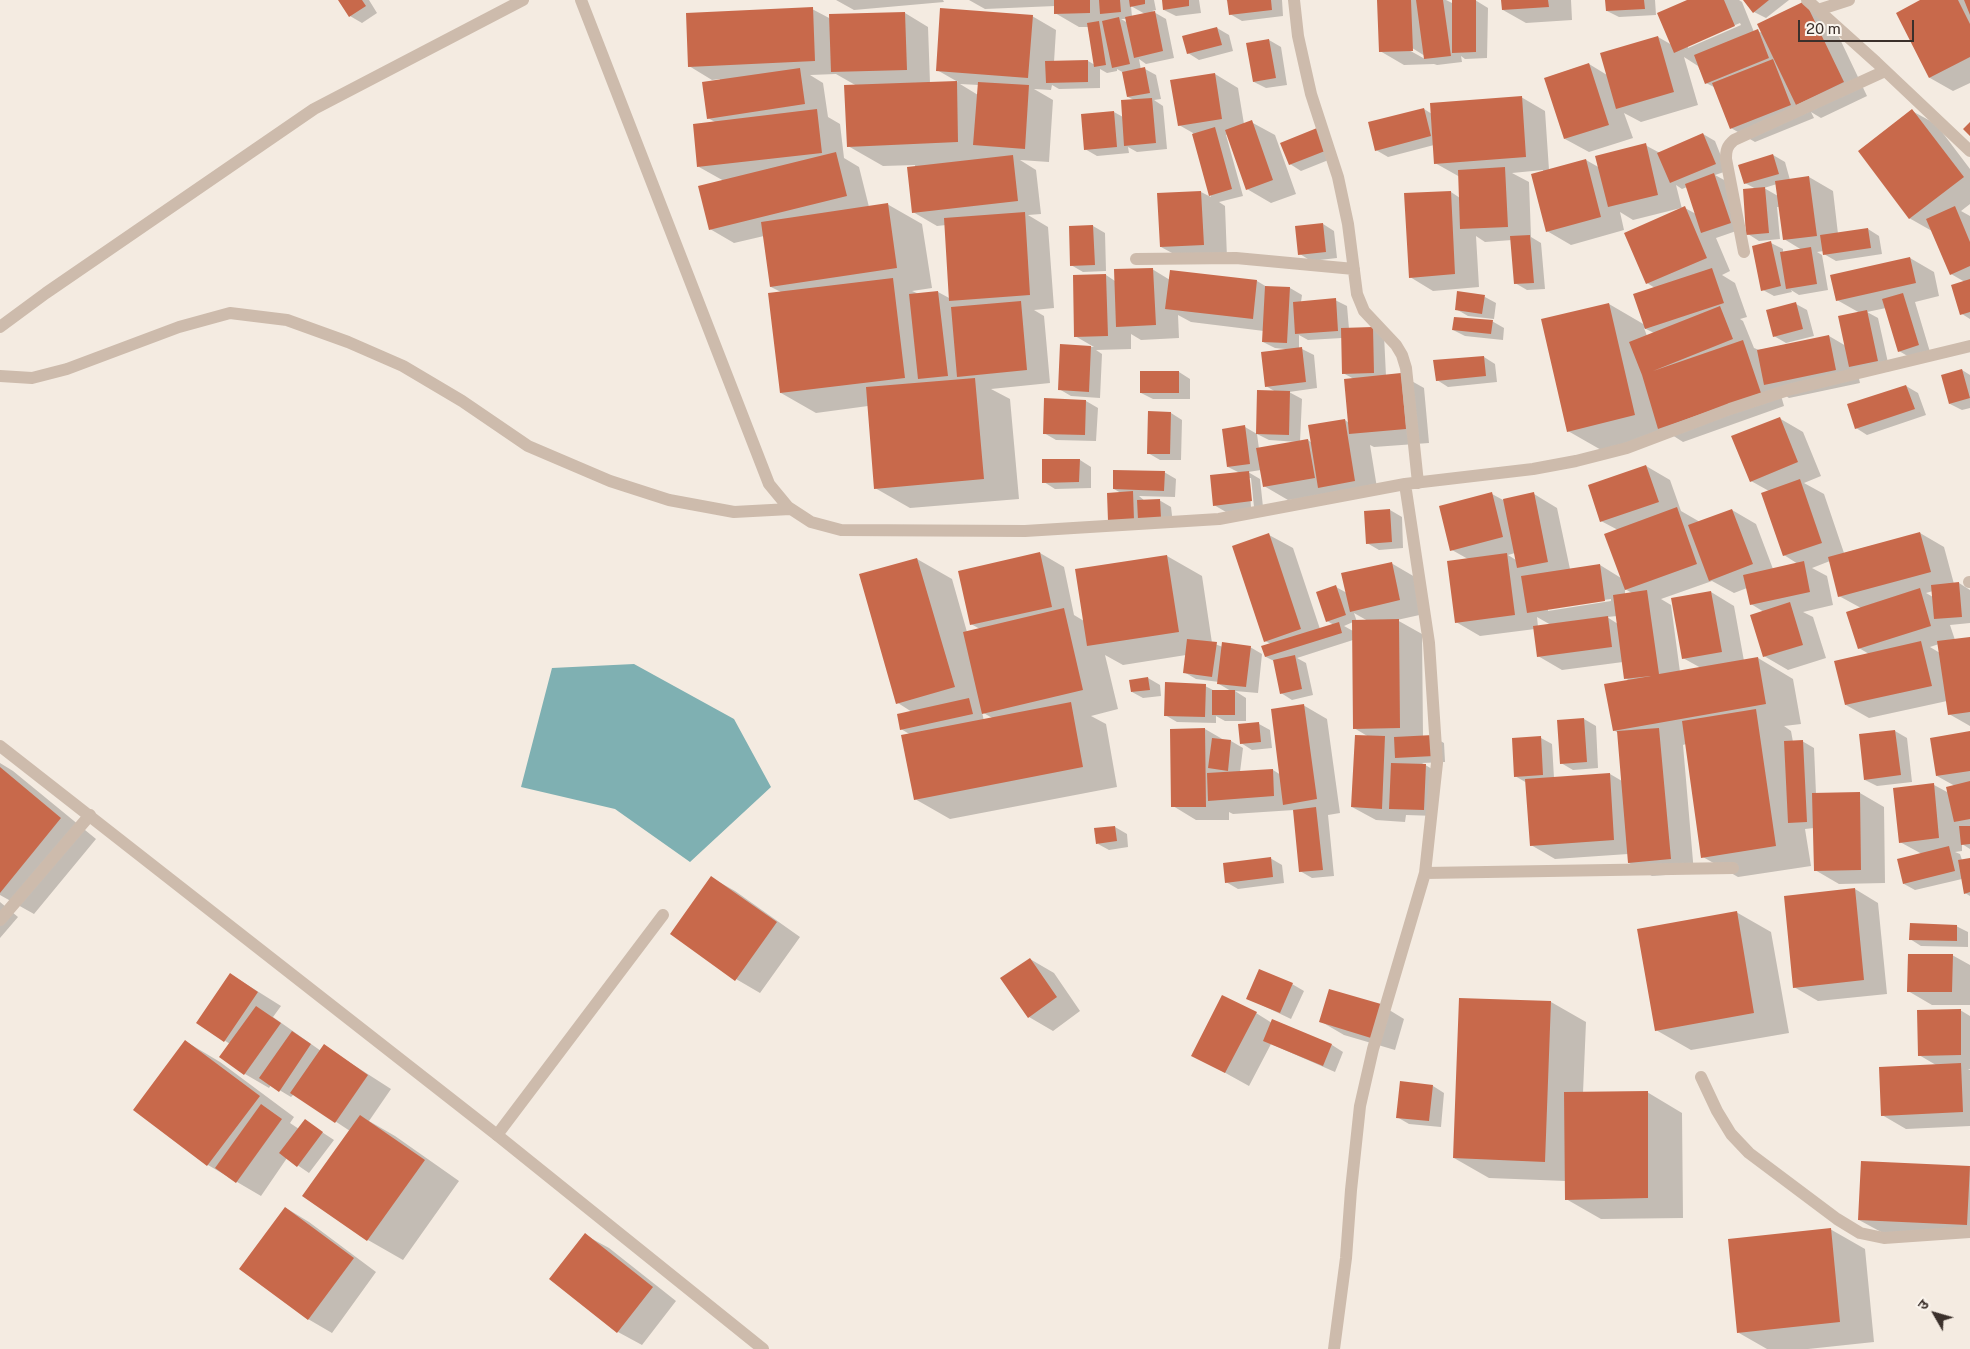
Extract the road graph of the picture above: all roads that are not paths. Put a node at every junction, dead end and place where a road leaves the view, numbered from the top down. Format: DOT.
graph roads {
  1 [pos="523,0"];
  2 [pos="581,0"];
  3 [pos="1294,0"];
  4 [pos="1807,0"];
  5 [pos="1849,0"];
  6 [pos="1818,10"];
  7 [pos="1886,71"];
  8 [pos="1970,151"];
  9 [pos="1744,252"];
  10 [pos="1136,259"];
  11 [pos="1354,268"];
  12 [pos="0,327"];
  13 [pos="1970,346"];
  14 [pos="0,376"];
  15 [pos="1412,484"];
  16 [pos="790,509"];
  17 [pos="0,746"];
  18 [pos="90,815"];
  19 [pos="1733,868"];
  20 [pos="1425,873"];
  21 [pos="663,915"];
  22 [pos="0,920"];
  23 [pos="1701,1077"];
  24 [pos="497,1136"];
  25 [pos="1970,1232"];
  26 [pos="763,1349"];
  27 [pos="1334,1349"];
  1 -- 12 [label="street"];
  2 -- 16 [label="street"];
  3 -- 11 [label="street"];
  4 -- 6 [label="street"];
  5 -- 6 [label="street"];
  6 -- 7 [label="street"];
  7 -- 8 [label="street"];
  7 -- 9 [label="street"];
  10 -- 11 [label="street"];
  11 -- 15 [label="street"];
  13 -- 15 [label="street"];
  14 -- 16 [label="street"];
  15 -- 16 [label="street"];
  15 -- 20 [label="street"];
  17 -- 18 [label="street"];
  18 -- 22 [label="street"];
  18 -- 24 [label="street"];
  19 -- 20 [label="street"];
  20 -- 27 [label="street"];
  21 -- 24 [label="street"];
  23 -- 25 [label="street"];
  24 -- 26 [label="street"];
}
